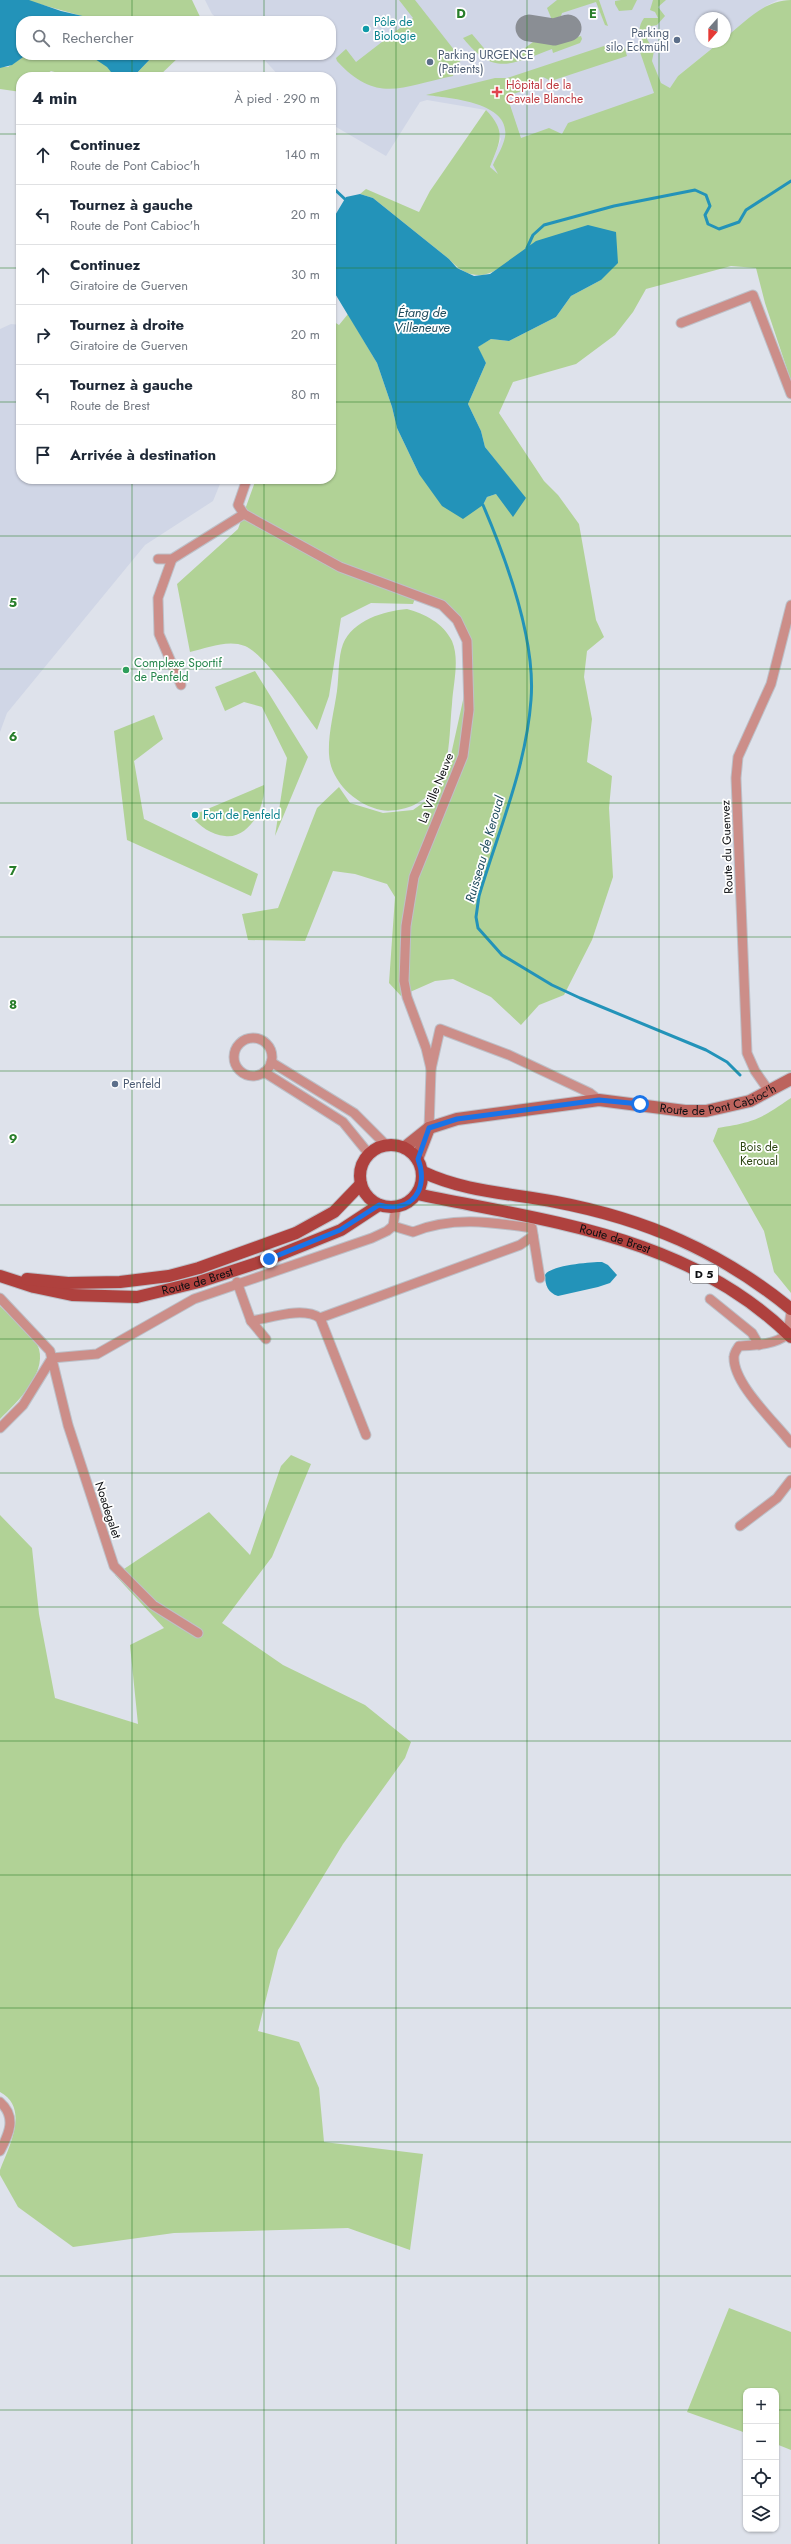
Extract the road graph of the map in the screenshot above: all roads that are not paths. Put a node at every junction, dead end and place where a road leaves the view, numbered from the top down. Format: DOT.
graph roads {
  1 [pos="681,323"];
  2 [pos="791,394"];
  3 [pos="245,484"];
  4 [pos="244,514"];
  5 [pos="158,559"];
  6 [pos="172,559"];
  7 [pos="791,606"];
  8 [pos="181,685"];
  9 [pos="271,1062"];
  10 [pos="431,1070"];
  11 [pos="264,1072"];
  12 [pos="791,1079"];
  13 [pos="769,1091"];
  14 [pos="599,1100"];
  15 [pos="429,1128"];
  16 [pos="386,1145"];
  17 [pos="404,1148"];
  18 [pos="369,1154"];
  19 [pos="418,1159"];
  20 [pos="423,1172"];
  21 [pos="361,1184"];
  22 [pos="417,1194"];
  23 [pos="379,1205"];
  24 [pos="396,1207"];
  25 [pos="393,1226"];
  26 [pos="533,1236"];
  27 [pos="2,1276"];
  28 [pos="540,1278"];
  29 [pos="237,1282"];
  30 [pos="0,1298"];
  31 [pos="710,1299"];
  32 [pos="791,1309"];
  33 [pos="791,1312"];
  34 [pos="320,1318"];
  35 [pos="251,1321"];
  36 [pos="790,1335"];
  37 [pos="266,1339"];
  38 [pos="760,1345"];
  39 [pos="52,1358"];
  40 [pos="0,1428"];
  41 [pos="366,1435"];
  42 [pos="791,1443"];
  43 [pos="791,1480"];
  44 [pos="740,1526"];
  45 [pos="198,1633"];
  46 [pos="0,2102"];
  47 [pos="0,2151"];
  1 -- 2 [label="street"];
  3 -- 4 [label="street"];
  4 -- 6 [label="street"];
  4 -- 10 [label="street, La Ville Neuve"];
  5 -- 6 [label="street"];
  6 -- 8 [label="street"];
  7 -- 13 [label="street, Route du Guenvez"];
  9 -- 11 [label="street"];
  9 -- 11 [label="street"];
  9 -- 16 [label="street"];
  10 -- 14 [label="street"];
  10 -- 15 [label="street"];
  11 -- 18 [label="street"];
  12 -- 13 [label="street, Route de Pont Cabioc'h"];
  13 -- 14 [label="street, Route de Pont Cabioc'h"];
  14 -- 15 [label="street, Route de Pont Cabioc'h"];
  15 -- 17 [label="street, Route de Pont Cabioc'h"];
  15 -- 19 [label="street"];
  16 -- 17 [label="main road"];
  16 -- 18 [label="main road"];
  17 -- 19 [label="main road"];
  18 -- 21 [label="main road"];
  19 -- 20 [label="main road"];
  20 -- 22 [label="main road"];
  20 -- 32 [label="main road, Route de Brest / D 5"];
  21 -- 23 [label="main road"];
  21 -- 27 [label="main road, Route de Brest"];
  22 -- 24 [label="main road"];
  22 -- 36 [label="main road, Route de Brest / D 5"];
  23 -- 24 [label="main road"];
  23 -- 27 [label="main road, Route de Brest"];
  24 -- 25 [label="street"];
  25 -- 26 [label="street"];
  25 -- 29 [label="street"];
  26 -- 28 [label="street"];
  26 -- 34 [label="street"];
  29 -- 35 [label="street"];
  29 -- 39 [label="street"];
  30 -- 39 [label="street, Noadegalet"];
  31 -- 38 [label="street"];
  33 -- 36 [label="street"];
  34 -- 35 [label="street"];
  34 -- 41 [label="street"];
  35 -- 37 [label="street"];
  36 -- 38 [label="street"];
  38 -- 42 [label="street"];
  39 -- 40 [label="street"];
  39 -- 45 [label="street, Noadegalet"];
  43 -- 44 [label="street"];
  46 -- 47 [label="street"];
}
